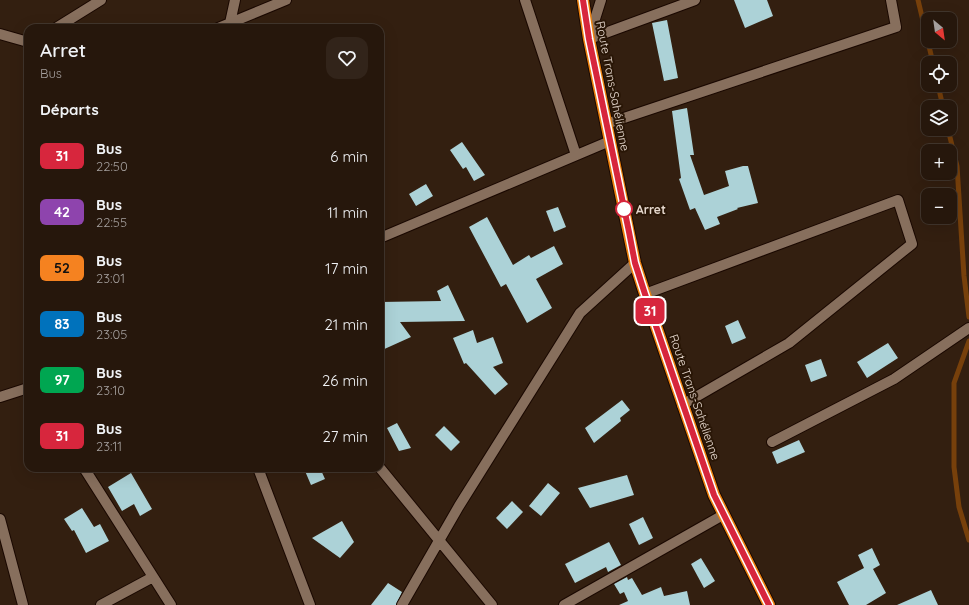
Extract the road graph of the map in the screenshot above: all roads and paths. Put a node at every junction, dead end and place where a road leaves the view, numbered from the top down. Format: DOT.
graph roads {
  1 [pos="102,0"];
  2 [pos="235,0"];
  3 [pos="286,0"];
  4 [pos="525,0"];
  5 [pos="583,0"];
  6 [pos="602,0"];
  7 [pos="695,0"];
  8 [pos="891,0"];
  9 [pos="230,23"];
  10 [pos="63,24"];
  11 [pos="0,34"];
  12 [pos="589,39"];
  13 [pos="24,41"];
  14 [pos="606,124"];
  15 [pos="610,141"];
  16 [pos="576,155"];
  17 [pos="384,236"];
  18 [pos="635,263"];
  19 [pos="645,294"];
  20 [pos="969,328"];
  21 [pos="24,389"];
  22 [pos="0,397"];
  23 [pos="682,405"];
  24 [pos="772,442"];
  25 [pos="87,472"];
  26 [pos="260,472"];
  27 [pos="383,472"];
  28 [pos="724,515"];
  29 [pos="0,519"];
  30 [pos="440,541"];
  31 [pos="153,577"];
  32 [pos="23,605"];
  33 [pos="101,605"];
  34 [pos="171,605"];
  35 [pos="310,605"];
  36 [pos="402,605"];
  37 [pos="492,605"];
  38 [pos="564,605"];
  39 [pos="769,605"];
  1 -- 10 [label="street"];
  2 -- 9 [label="street"];
  3 -- 9 [label="street"];
  4 -- 16 [label="street"];
  5 -- 12 [label="highway, Route Trans-Sahélienne"];
  6 -- 12 [label="street"];
  7 -- 12 [label="street"];
  8 -- 14 [label="street"];
  11 -- 13 [label="street"];
  12 -- 14 [label="highway, Route Trans-Sahélienne"];
  14 -- 15 [label="highway, Route Trans-Sahélienne"];
  15 -- 16 [label="street"];
  15 -- 18 [label="highway, Route Trans-Sahélienne"];
  16 -- 17 [label="street"];
  18 -- 19 [label="highway, Route Trans-Sahélienne"];
  18 -- 30 [label="street"];
  19 -- 23 [label="highway, Route Trans-Sahélienne"];
  19 -- 23 [label="street"];
  20 -- 24 [label="street"];
  21 -- 22 [label="street"];
  23 -- 28 [label="highway, Route Trans-Sahélienne"];
  25 -- 31 [label="street"];
  26 -- 35 [label="street"];
  27 -- 30 [label="street"];
  28 -- 38 [label="street"];
  28 -- 39 [label="highway, Route Trans-Sahélienne"];
  29 -- 32 [label="street"];
  30 -- 36 [label="street"];
  30 -- 37 [label="street"];
  31 -- 33 [label="street"];
  31 -- 34 [label="street"];
}
